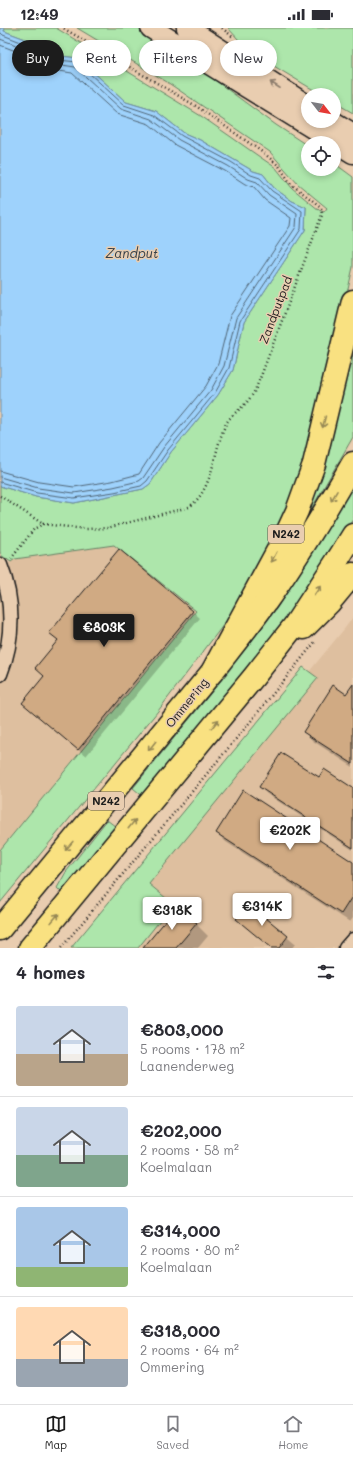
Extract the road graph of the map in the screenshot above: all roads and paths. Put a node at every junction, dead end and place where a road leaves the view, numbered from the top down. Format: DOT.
graph roads {
  1 [pos="63,28"];
  2 [pos="151,28"];
  3 [pos="187,28"];
  4 [pos="199,40"];
  5 [pos="202,40"];
  6 [pos="212,47"];
  7 [pos="212,48"];
  8 [pos="301,102"];
  9 [pos="341,127"];
  10 [pos="353,134"];
  11 [pos="353,153"];
  12 [pos="353,301"];
  13 [pos="353,462"];
  14 [pos="0,496"];
  15 [pos="43,524"];
  16 [pos="353,535"];
  17 [pos="0,565"];
  18 [pos="346,566"];
  19 [pos="319,637"];
  20 [pos="212,672"];
  21 [pos="0,674"];
  22 [pos="0,929"];
  23 [pos="353,940"];
  24 [pos="30,948"];
  25 [pos="61,948"];
  26 [pos="346,948"];
  1 -- 15 [label="path, Zandputpad"];
  2 -- 4 [label="street"];
  3 -- 5 [label="street"];
  8 -- 6 [label="street, one-way"];
  7 -- 11 [label="street"];
  9 -- 10 [label="street"];
  12 -- 20 [label="main road, N242, one-way"];
  13 -- 20 [label="main road, Ommering / N242, one-way"];
  14 -- 15 [label="path"];
  15 -- 17 [label="path"];
  16 -- 18 [label="main road, N242"];
  17 -- 21 [label="street"];
  24 -- 18 [label="main road, N242, one-way"];
  19 -- 25 [label="path"];
  20 -- 22 [label="main road, Ommering / N242, one-way"];
  23 -- 26 [label="street"];
}
